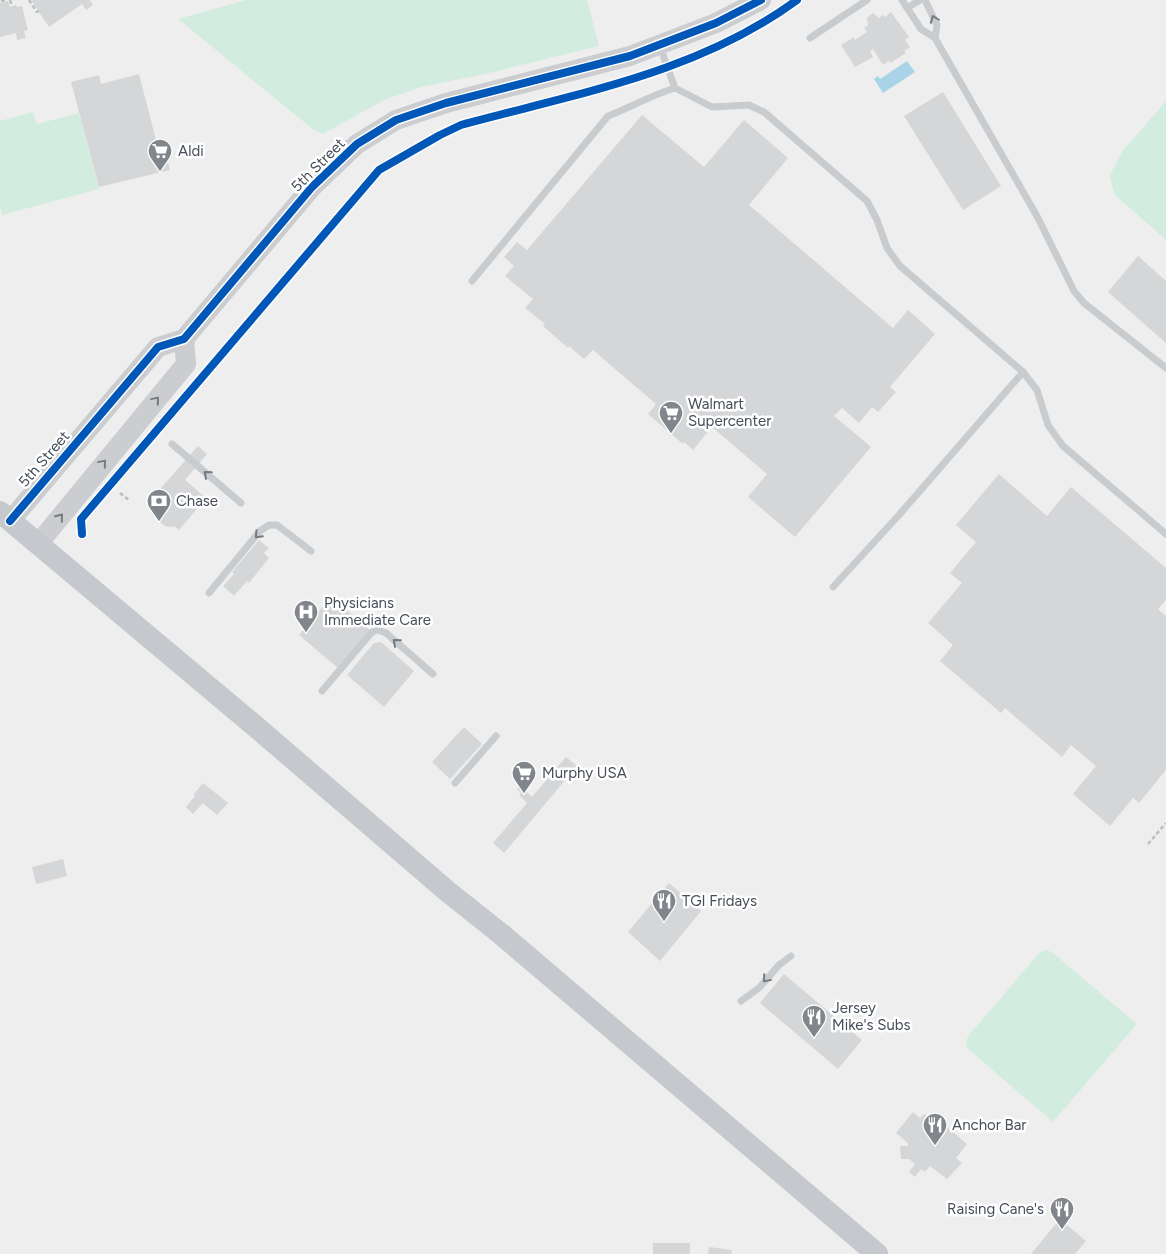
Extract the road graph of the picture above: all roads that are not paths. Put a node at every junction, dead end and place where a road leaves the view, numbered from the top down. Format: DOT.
graph roads {
  1 [pos="761,0"];
  2 [pos="867,0"];
  3 [pos="902,0"];
  4 [pos="920,0"];
  5 [pos="925,0"];
  6 [pos="907,8"];
  7 [pos="810,38"];
  8 [pos="935,38"];
  9 [pos="660,45"];
  10 [pos="675,88"];
  11 [pos="472,281"];
  12 [pos="184,339"];
  13 [pos="1166,368"];
  14 [pos="1024,372"];
  15 [pos="172,444"];
  16 [pos="241,503"];
  17 [pos="5,516"];
  18 [pos="1166,534"];
  19 [pos="38,544"];
  20 [pos="311,550"];
  21 [pos="833,587"];
  22 [pos="209,593"];
  23 [pos="433,674"];
  24 [pos="322,691"];
  25 [pos="496,736"];
  26 [pos="455,783"];
  27 [pos="791,956"];
  28 [pos="741,1001"];
  29 [pos="877,1254"];
  1 -- 9 [label="street, 5th Street"];
  2 -- 7 [label="lane"];
  3 -- 6 [label="lane"];
  4 -- 6 [label="lane"];
  8 -- 5 [label="lane, one-way"];
  6 -- 8 [label="lane"];
  8 -- 13 [label="lane"];
  9 -- 10 [label="lane"];
  9 -- 12 [label="street, 5th Street"];
  10 -- 11 [label="lane"];
  10 -- 14 [label="lane"];
  12 -- 17 [label="street, 5th Street"];
  19 -- 12 [label="street, one-way"];
  14 -- 18 [label="lane"];
  14 -- 21 [label="lane"];
  16 -- 15 [label="lane, one-way"];
  17 -- 19 [label="main road"];
  19 -- 29 [label="main road"];
  20 -- 22 [label="lane, one-way"];
  23 -- 24 [label="lane, one-way"];
  25 -- 26 [label="lane"];
  27 -- 28 [label="lane, one-way"];
}
